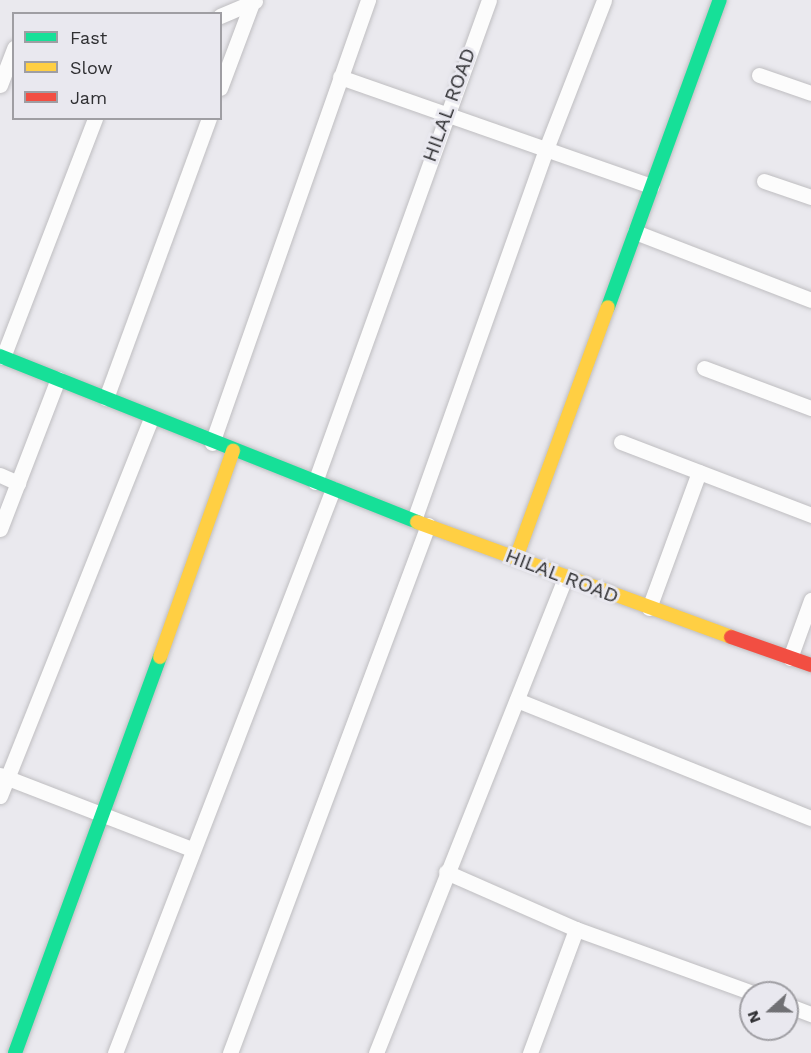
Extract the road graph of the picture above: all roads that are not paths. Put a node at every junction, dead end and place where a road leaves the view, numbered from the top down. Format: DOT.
graph roads {
  1 [pos="368,0"];
  2 [pos="489,0"];
  3 [pos="604,0"];
  4 [pos="720,0"];
  5 [pos="255,1"];
  6 [pos="222,15"];
  7 [pos="12,53"];
  8 [pos="759,75"];
  9 [pos="340,77"];
  10 [pos="222,83"];
  11 [pos="0,85"];
  12 [pos="811,93"];
  13 [pos="444,115"];
  14 [pos="94,120"];
  15 [pos="208,120"];
  16 [pos="546,149"];
  17 [pos="764,181"];
  18 [pos="651,186"];
  19 [pos="811,197"];
  20 [pos="635,232"];
  21 [pos="811,300"];
  22 [pos="2,357"];
  23 [pos="704,368"];
  24 [pos="58,379"];
  25 [pos="106,398"];
  26 [pos="811,408"];
  27 [pos="151,417"];
  28 [pos="621,442"];
  29 [pos="212,443"];
  30 [pos="233,451"];
  31 [pos="699,472"];
  32 [pos="0,475"];
  33 [pos="315,482"];
  34 [pos="18,483"];
  35 [pos="333,489"];
  36 [pos="811,515"];
  37 [pos="421,523"];
  38 [pos="0,529"];
  39 [pos="516,558"];
  40 [pos="565,578"];
  41 [pos="811,600"];
  42 [pos="649,608"];
  43 [pos="790,658"];
  44 [pos="811,665"];
  45 [pos="517,700"];
  46 [pos="3,777"];
  47 [pos="0,796"];
  48 [pos="105,814"];
  49 [pos="811,818"];
  50 [pos="192,849"];
  51 [pos="446,872"];
  52 [pos="576,929"];
  53 [pos="739,988"];
  54 [pos="15,1053"];
  55 [pos="115,1053"];
  56 [pos="231,1053"];
  57 [pos="376,1053"];
  58 [pos="530,1053"];
  1 -- 9 [label="street"];
  2 -- 13 [label="street, HILAL ROAD"];
  3 -- 16 [label="street"];
  4 -- 18 [label="street"];
  5 -- 6 [label="street"];
  5 -- 10 [label="street"];
  7 -- 11 [label="street"];
  8 -- 12 [label="street"];
  9 -- 13 [label="street"];
  9 -- 29 [label="street"];
  13 -- 16 [label="street"];
  13 -- 33 [label="street, HILAL ROAD"];
  14 -- 22 [label="street"];
  15 -- 25 [label="street"];
  16 -- 18 [label="street"];
  16 -- 37 [label="street"];
  17 -- 19 [label="street"];
  18 -- 20 [label="street"];
  20 -- 21 [label="street"];
  20 -- 39 [label="street"];
  22 -- 24 [label="street, HILAL ROAD"];
  23 -- 26 [label="street"];
  24 -- 25 [label="street, HILAL ROAD"];
  24 -- 34 [label="street"];
  25 -- 27 [label="street, HILAL ROAD"];
  27 -- 29 [label="street, HILAL ROAD"];
  27 -- 46 [label="street"];
  28 -- 31 [label="street"];
  29 -- 30 [label="street, HILAL ROAD"];
  30 -- 33 [label="street, HILAL ROAD"];
  30 -- 48 [label="street"];
  31 -- 36 [label="street"];
  31 -- 42 [label="street"];
  32 -- 34 [label="street"];
  33 -- 35 [label="street, HILAL ROAD"];
  34 -- 38 [label="street"];
  35 -- 37 [label="street, HILAL ROAD"];
  35 -- 50 [label="street"];
  37 -- 39 [label="street, HILAL ROAD"];
  37 -- 56 [label="street"];
  39 -- 40 [label="street, HILAL ROAD"];
  40 -- 42 [label="street, HILAL ROAD"];
  40 -- 45 [label="street"];
  41 -- 43 [label="street"];
  42 -- 43 [label="street, HILAL ROAD"];
  43 -- 44 [label="street, HILAL ROAD"];
  45 -- 49 [label="street"];
  45 -- 51 [label="street"];
  46 -- 47 [label="street"];
  46 -- 48 [label="street"];
  48 -- 50 [label="street"];
  48 -- 54 [label="street"];
  50 -- 55 [label="street"];
  51 -- 52 [label="street"];
  51 -- 57 [label="street"];
  52 -- 53 [label="street"];
  52 -- 58 [label="street"];
}
